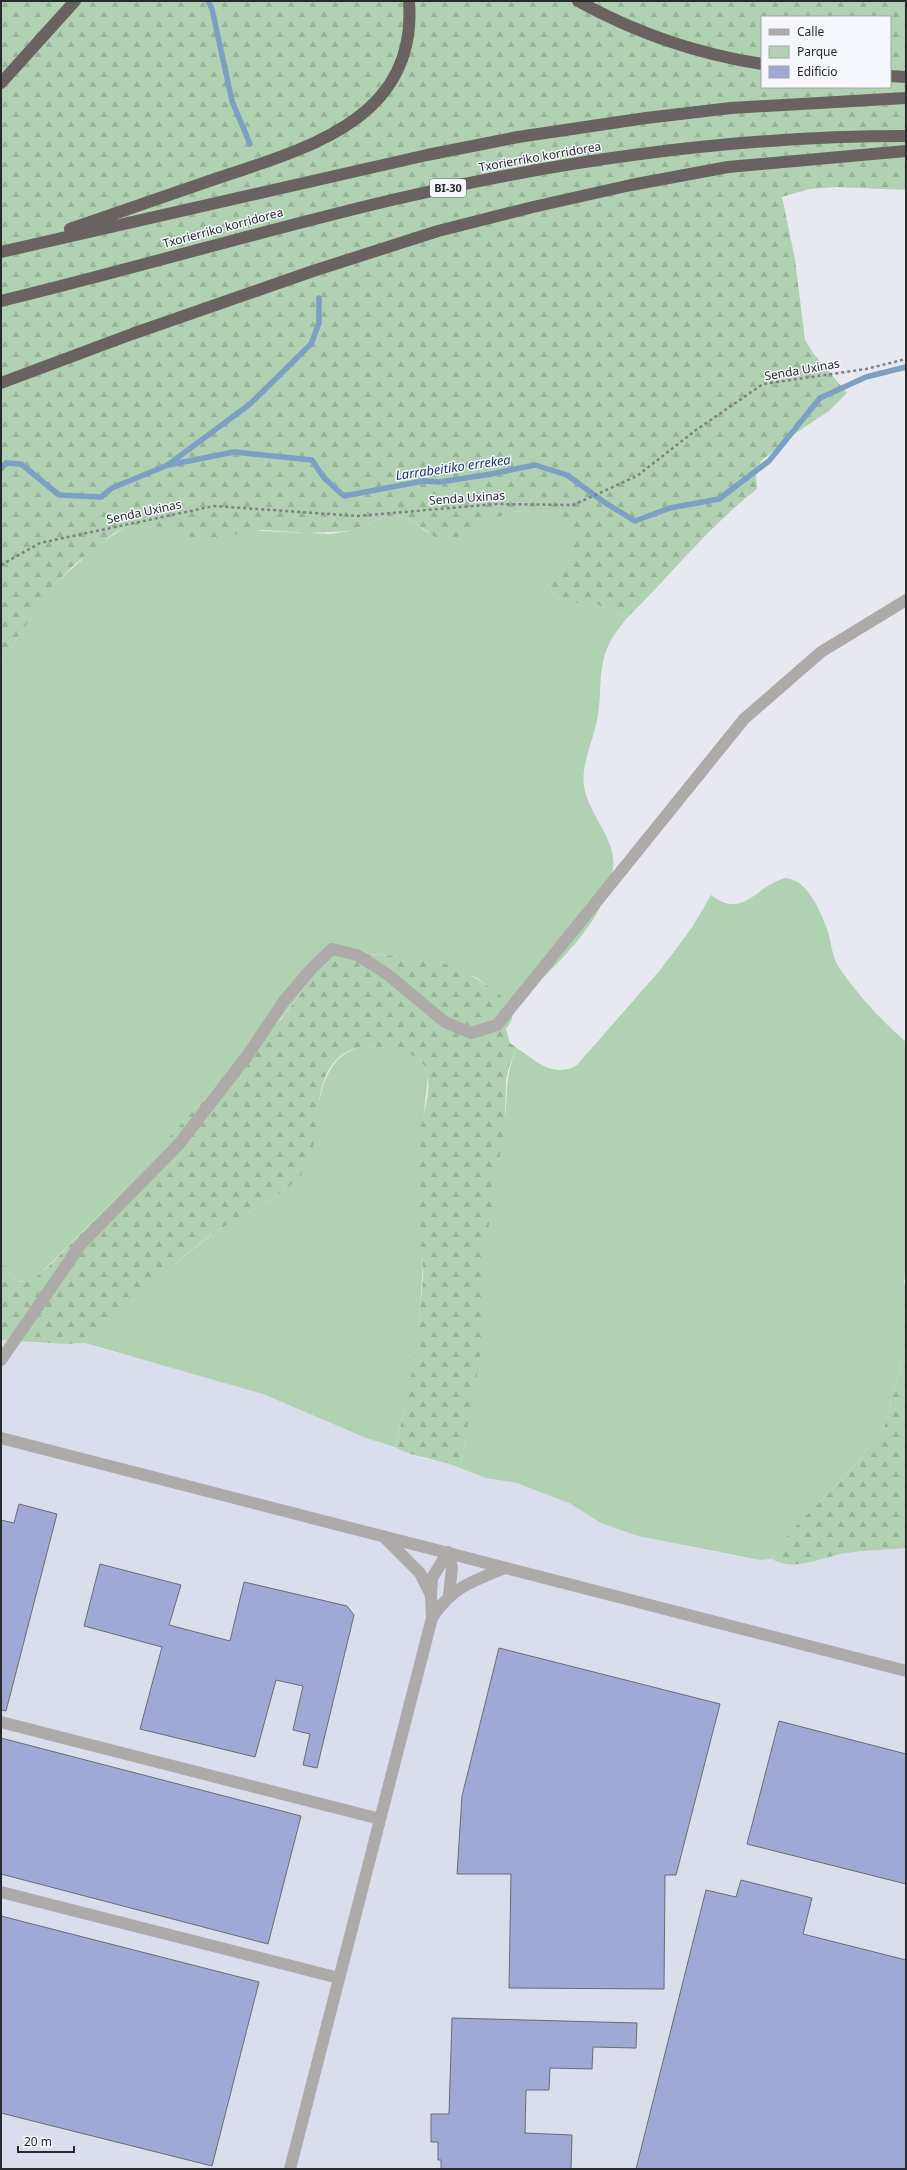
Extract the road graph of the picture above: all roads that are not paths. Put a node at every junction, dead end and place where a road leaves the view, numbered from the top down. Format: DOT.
graph roads {
  1 [pos="75,1"];
  2 [pos="409,1"];
  3 [pos="578,1"];
  4 [pos="761,64"];
  5 [pos="891,76"];
  6 [pos="906,77"];
  7 [pos="1,83"];
  8 [pos="906,98"];
  9 [pos="906,136"];
  10 [pos="906,151"];
  11 [pos="6,251"];
  12 [pos="1,301"];
  13 [pos="1,383"];
  14 [pos="906,600"];
  15 [pos="1,1360"];
  16 [pos="1,1438"];
  17 [pos="384,1536"];
  18 [pos="448,1552"];
  19 [pos="506,1568"];
  20 [pos="431,1595"];
  21 [pos="449,1595"];
  22 [pos="432,1618"];
  23 [pos="906,1671"];
  24 [pos="1,1722"];
  25 [pos="380,1819"];
  26 [pos="1,1892"];
  27 [pos="339,1978"];
  28 [pos="290,2169"];
  1 -- 7 [label="highway"];
  2 -- 11 [label="highway"];
  3 -- 4 [label="highway"];
  5 -- 6 [label="highway"];
  8 -- 11 [label="highway, Txorierriko korridorea"];
  9 -- 12 [label="highway, Txorierriko korridorea / BI-30"];
  10 -- 13 [label="highway"];
  14 -- 15 [label="street"];
  16 -- 17 [label="street"];
  17 -- 18 [label="street"];
  17 -- 20 [label="street"];
  18 -- 19 [label="street"];
  18 -- 20 [label="street"];
  18 -- 21 [label="street"];
  19 -- 21 [label="street"];
  19 -- 23 [label="street"];
  20 -- 22 [label="street"];
  21 -- 22 [label="street"];
  22 -- 25 [label="street"];
  24 -- 25 [label="street"];
  25 -- 27 [label="street"];
  26 -- 27 [label="street"];
  27 -- 28 [label="street"];
}
